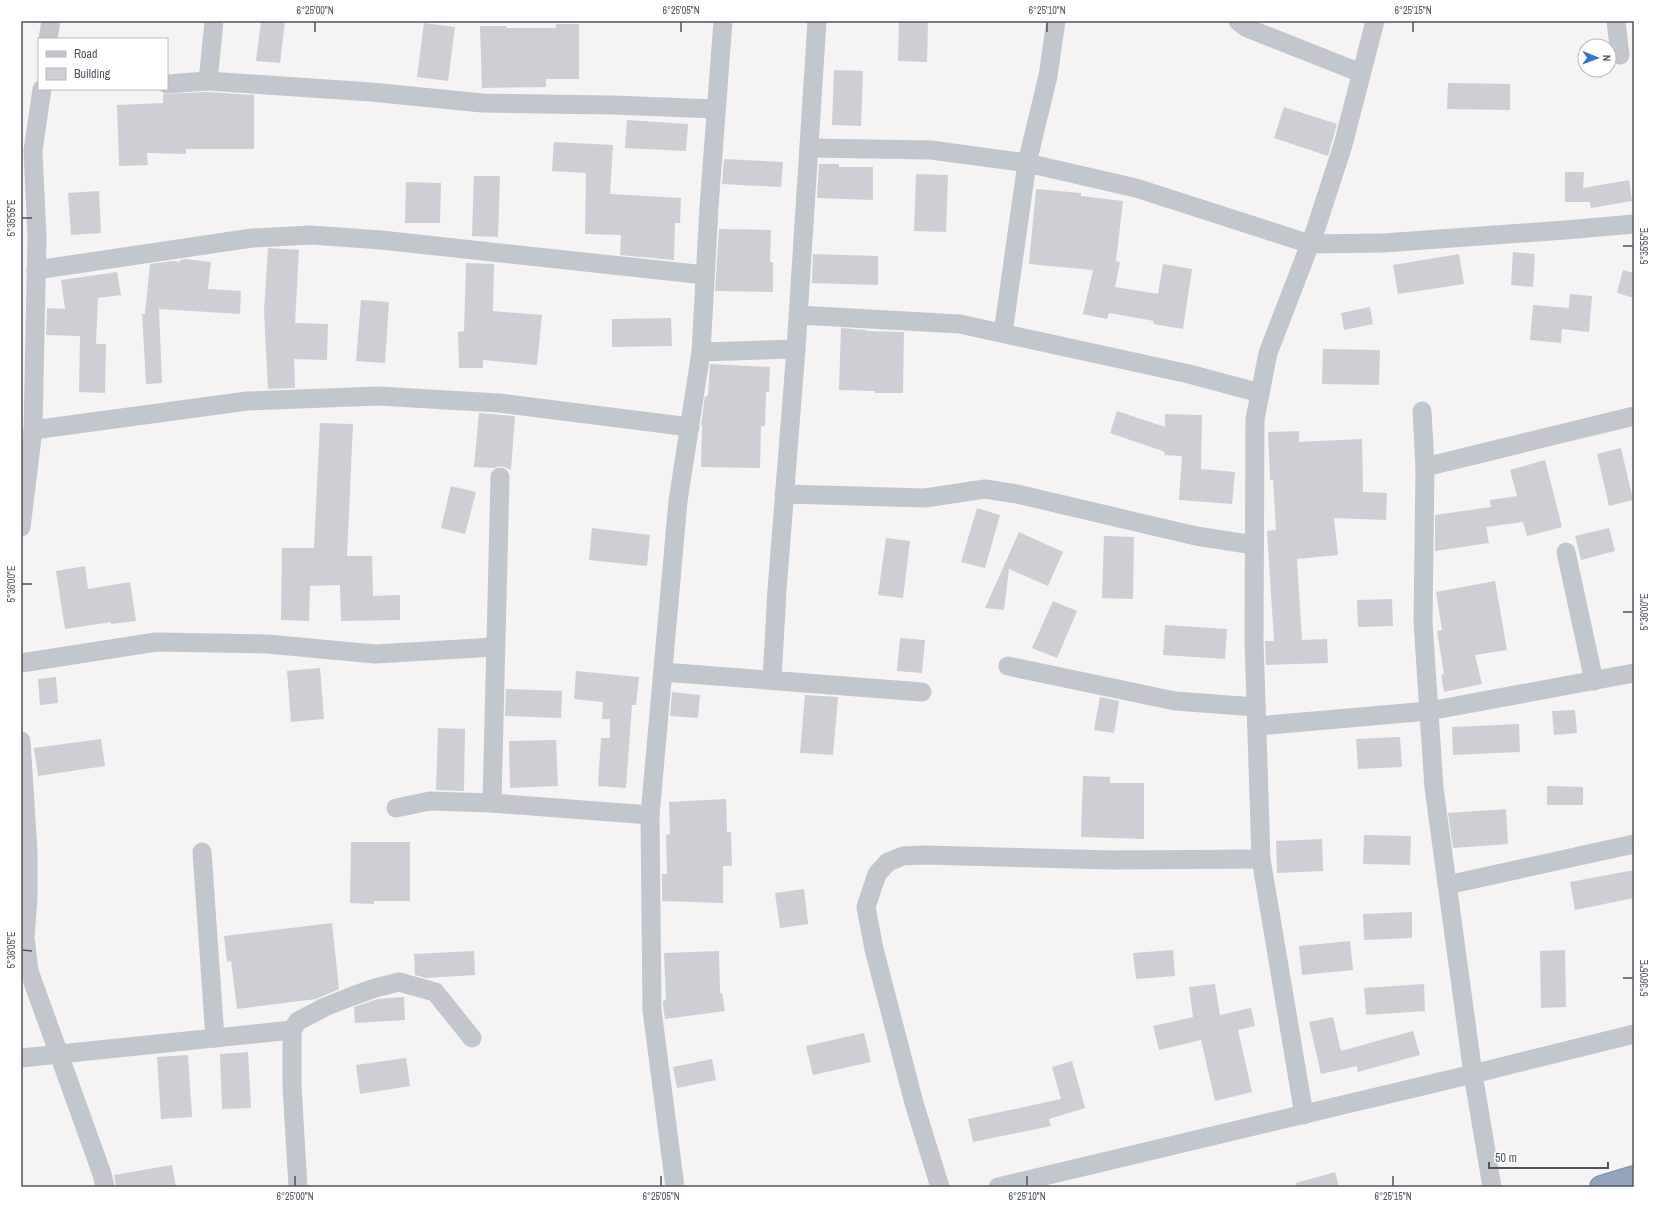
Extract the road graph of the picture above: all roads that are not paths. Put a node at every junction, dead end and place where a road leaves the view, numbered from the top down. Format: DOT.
graph roads {
  1 [pos="50,21"];
  2 [pos="214,21"];
  3 [pos="723,21"];
  4 [pos="817,21"];
  5 [pos="1056,21"];
  6 [pos="1238,21"];
  7 [pos="1375,21"];
  8 [pos="1616,21"];
  9 [pos="48,38"];
  10 [pos="1620,55"];
  11 [pos="1361,73"];
  12 [pos="208,82"];
  13 [pos="168,84"];
  14 [pos="42,90"];
  15 [pos="716,109"];
  16 [pos="809,148"];
  17 [pos="27,152"];
  18 [pos="1027,163"];
  19 [pos="1634,224"];
  20 [pos="1310,244"];
  21 [pos="36,270"];
  22 [pos="705,275"];
  23 [pos="798,315"];
  24 [pos="1003,333"];
  25 [pos="796,349"];
  26 [pos="701,352"];
  27 [pos="1260,393"];
  28 [pos="1422,411"];
  29 [pos="1634,416"];
  30 [pos="690,427"];
  31 [pos="33,430"];
  32 [pos="1425,467"];
  33 [pos="500,477"];
  34 [pos="24,482"];
  35 [pos="784,494"];
  36 [pos="21,527"];
  37 [pos="1254,544"];
  38 [pos="1566,552"];
  39 [pos="495,647"];
  40 [pos="21,663"];
  41 [pos="1008,666"];
  42 [pos="663,672"];
  43 [pos="1634,674"];
  44 [pos="772,680"];
  45 [pos="1594,681"];
  46 [pos="922,692"];
  47 [pos="1429,711"];
  48 [pos="1256,717"];
  49 [pos="21,741"];
  50 [pos="492,803"];
  51 [pos="396,808"];
  52 [pos="650,815"];
  53 [pos="1634,844"];
  54 [pos="202,852"];
  55 [pos="1261,859"];
  56 [pos="1447,885"];
  57 [pos="25,898"];
  58 [pos="292,1030"];
  59 [pos="1634,1034"];
  60 [pos="215,1038"];
  61 [pos="472,1038"];
  62 [pos="59,1054"];
  63 [pos="21,1058"];
  64 [pos="1473,1074"];
  65 [pos="1304,1115"];
  66 [pos="1634,1177"];
  67 [pos="105,1187"];
  68 [pos="298,1187"];
  69 [pos="675,1187"];
  70 [pos="940,1187"];
  71 [pos="998,1187"];
  72 [pos="1492,1187"];
  73 [pos="1601,1187"];
  1 -- 9 [label="street"];
  2 -- 12 [label="street"];
  3 -- 15 [label="street"];
  4 -- 16 [label="street"];
  5 -- 18 [label="street"];
  6 -- 11 [label="street"];
  7 -- 11 [label="street"];
  8 -- 10 [label="street"];
  11 -- 20 [label="street"];
  12 -- 13 [label="street"];
  12 -- 15 [label="street"];
  14 -- 17 [label="street"];
  15 -- 22 [label="street"];
  16 -- 18 [label="street"];
  16 -- 23 [label="street"];
  17 -- 21 [label="street"];
  18 -- 20 [label="street"];
  18 -- 24 [label="street"];
  19 -- 20 [label="street"];
  20 -- 27 [label="street"];
  21 -- 22 [label="street"];
  21 -- 31 [label="street"];
  22 -- 26 [label="street"];
  23 -- 24 [label="street"];
  23 -- 25 [label="street"];
  24 -- 27 [label="street"];
  25 -- 26 [label="street"];
  25 -- 35 [label="street"];
  26 -- 30 [label="street"];
  27 -- 37 [label="street"];
  28 -- 32 [label="street"];
  29 -- 32 [label="street"];
  30 -- 31 [label="street"];
  30 -- 42 [label="street"];
  31 -- 34 [label="street"];
  32 -- 47 [label="street"];
  33 -- 39 [label="street"];
  34 -- 36 [label="street"];
  35 -- 37 [label="street"];
  35 -- 44 [label="street"];
  37 -- 48 [label="street"];
  38 -- 45 [label="street"];
  39 -- 40 [label="street"];
  39 -- 50 [label="street"];
  41 -- 48 [label="street"];
  42 -- 44 [label="street"];
  42 -- 52 [label="street"];
  43 -- 45 [label="street"];
  44 -- 46 [label="street"];
  45 -- 47 [label="street"];
  47 -- 48 [label="street"];
  47 -- 56 [label="street"];
  48 -- 55 [label="street"];
  49 -- 57 [label="street"];
  50 -- 51 [label="street"];
  50 -- 52 [label="street"];
  52 -- 69 [label="street"];
  53 -- 56 [label="street"];
  54 -- 60 [label="street"];
  55 -- 65 [label="street"];
  55 -- 70 [label="street"];
  56 -- 64 [label="street"];
  57 -- 62 [label="street"];
  58 -- 60 [label="street"];
  58 -- 61 [label="street"];
  58 -- 68 [label="street"];
  59 -- 64 [label="street"];
  60 -- 62 [label="street"];
  62 -- 63 [label="street"];
  62 -- 67 [label="street"];
  64 -- 65 [label="street"];
  64 -- 72 [label="street"];
  65 -- 71 [label="street"];
  66 -- 73 [label="highway"];
}
